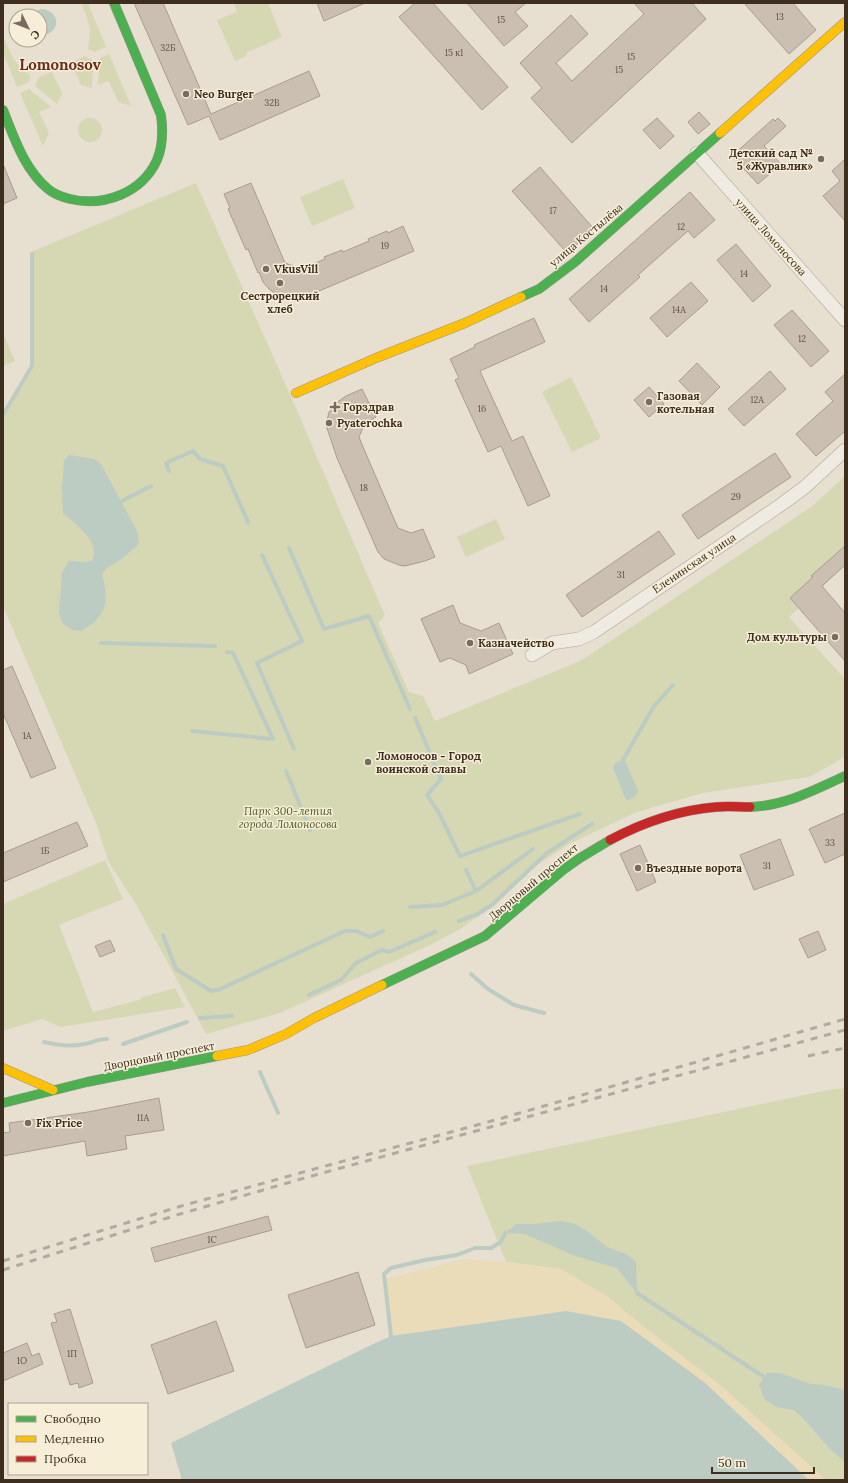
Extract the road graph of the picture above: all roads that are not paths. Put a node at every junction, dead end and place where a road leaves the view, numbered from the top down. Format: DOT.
graph roads {
  1 [pos="114,3"];
  2 [pos="845,22"];
  3 [pos="3,110"];
  4 [pos="697,153"];
  5 [pos="845,320"];
  6 [pos="296,393"];
  7 [pos="845,450"];
  8 [pos="532,655"];
  9 [pos="845,776"];
  10 [pos="314,1018"];
  11 [pos="284,1025"];
  12 [pos="3,1068"];
  13 [pos="18,1074"];
  14 [pos="27,1085"];
  15 [pos="53,1090"];
  16 [pos="14,1100"];
  17 [pos="3,1103"];
  1 -- 3 [label="main road"];
  2 -- 4 [label="main road, улица Костылёва"];
  4 -- 5 [label="street, улица Ломоносова"];
  4 -- 6 [label="main road, улица Костылёва"];
  7 -- 8 [label="street, Еленинская улица"];
  9 -- 10 [label="main road, Дворцовый проспект"];
  10 -- 11 [label="main road, Дворцовый проспект"];
  10 -- 15 [label="main road, Дворцовый проспект"];
  12 -- 13 [label="main road"];
  13 -- 14 [label="main road"];
  13 -- 14 [label="main road"];
  14 -- 15 [label="main road"];
  14 -- 16 [label="main road"];
  15 -- 16 [label="main road, Дворцовый проспект"];
  16 -- 17 [label="main road, Дворцовый проспект"];
}
